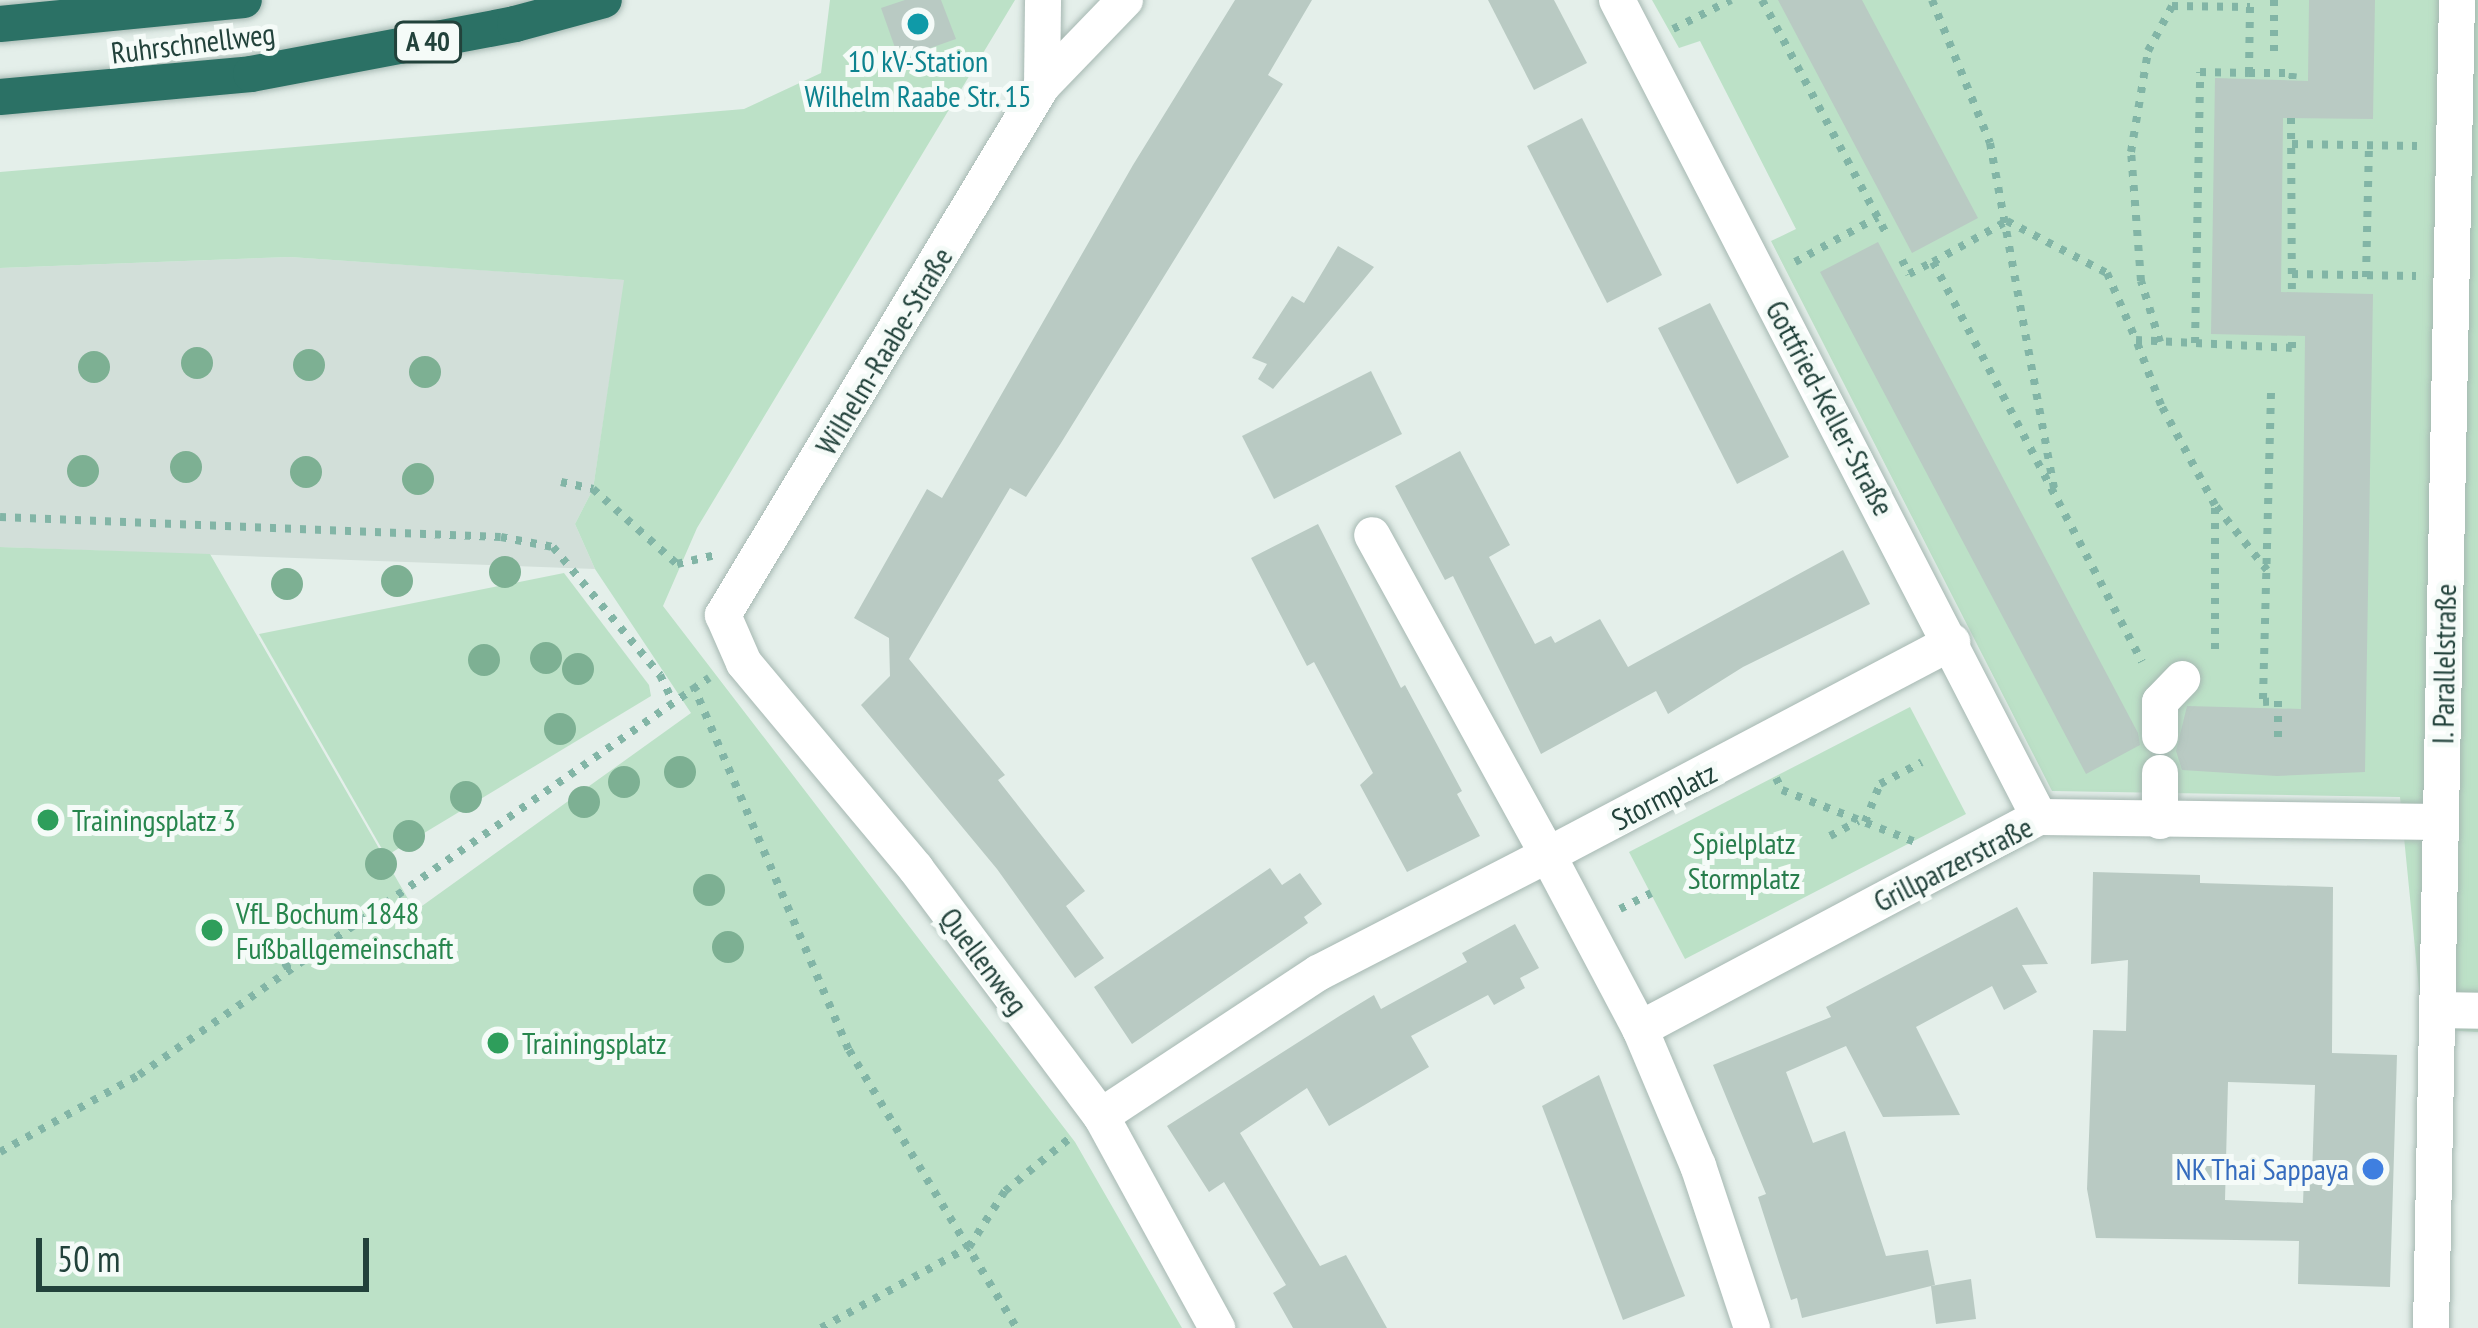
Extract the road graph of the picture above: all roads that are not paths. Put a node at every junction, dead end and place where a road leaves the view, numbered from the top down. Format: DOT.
graph roads {
  1 [pos="244,0"];
  2 [pos="604,0"];
  3 [pos="1043,0"];
  4 [pos="1125,0"];
  5 [pos="1617,0"];
  6 [pos="2457,0"];
  7 [pos="0,24"];
  8 [pos="1042,86"];
  9 [pos="0,97"];
  10 [pos="1372,535"];
  11 [pos="723,615"];
  12 [pos="1952,642"];
  13 [pos="2182,679"];
  14 [pos="2160,736"];
  15 [pos="2160,773"];
  16 [pos="2038,817"];
  17 [pos="2160,821"];
  18 [pos="2441,822"];
  19 [pos="1548,855"];
  20 [pos="2439,1010"];
  21 [pos="2478,1011"];
  22 [pos="1640,1030"];
  23 [pos="1101,1116"];
  24 [pos="1216,1328"];
  25 [pos="1752,1328"];
  26 [pos="2431,1328"];
  1 -- 7 [label="highway, Ruhrschnellweg"];
  2 -- 9 [label="highway, Ruhrschnellweg / A 40"];
  3 -- 8 [label="street"];
  4 -- 8 [label="street, Wilhelm-Raabe-Straße"];
  5 -- 12 [label="street, Gottfried-Keller-Straße"];
  6 -- 18 [label="street, I. Parallelstraße"];
  8 -- 11 [label="street, Wilhelm-Raabe-Straße"];
  10 -- 19 [label="street"];
  11 -- 23 [label="street, Quellenweg"];
  12 -- 16 [label="street, Gottfried-Keller-Straße"];
  12 -- 19 [label="street, Stormplatz"];
  13 -- 14 [label="street"];
  15 -- 17 [label="street"];
  16 -- 17 [label="street, Grillparzerstraße"];
  16 -- 22 [label="street, Grillparzerstraße"];
  17 -- 18 [label="street, Grillparzerstraße"];
  18 -- 20 [label="street, I. Parallelstraße"];
  19 -- 22 [label="street"];
  19 -- 23 [label="street, Stormplatz"];
  20 -- 21 [label="street"];
  20 -- 26 [label="street, I. Parallelstraße"];
  22 -- 25 [label="street"];
  23 -- 24 [label="street, Quellenweg"];
}
